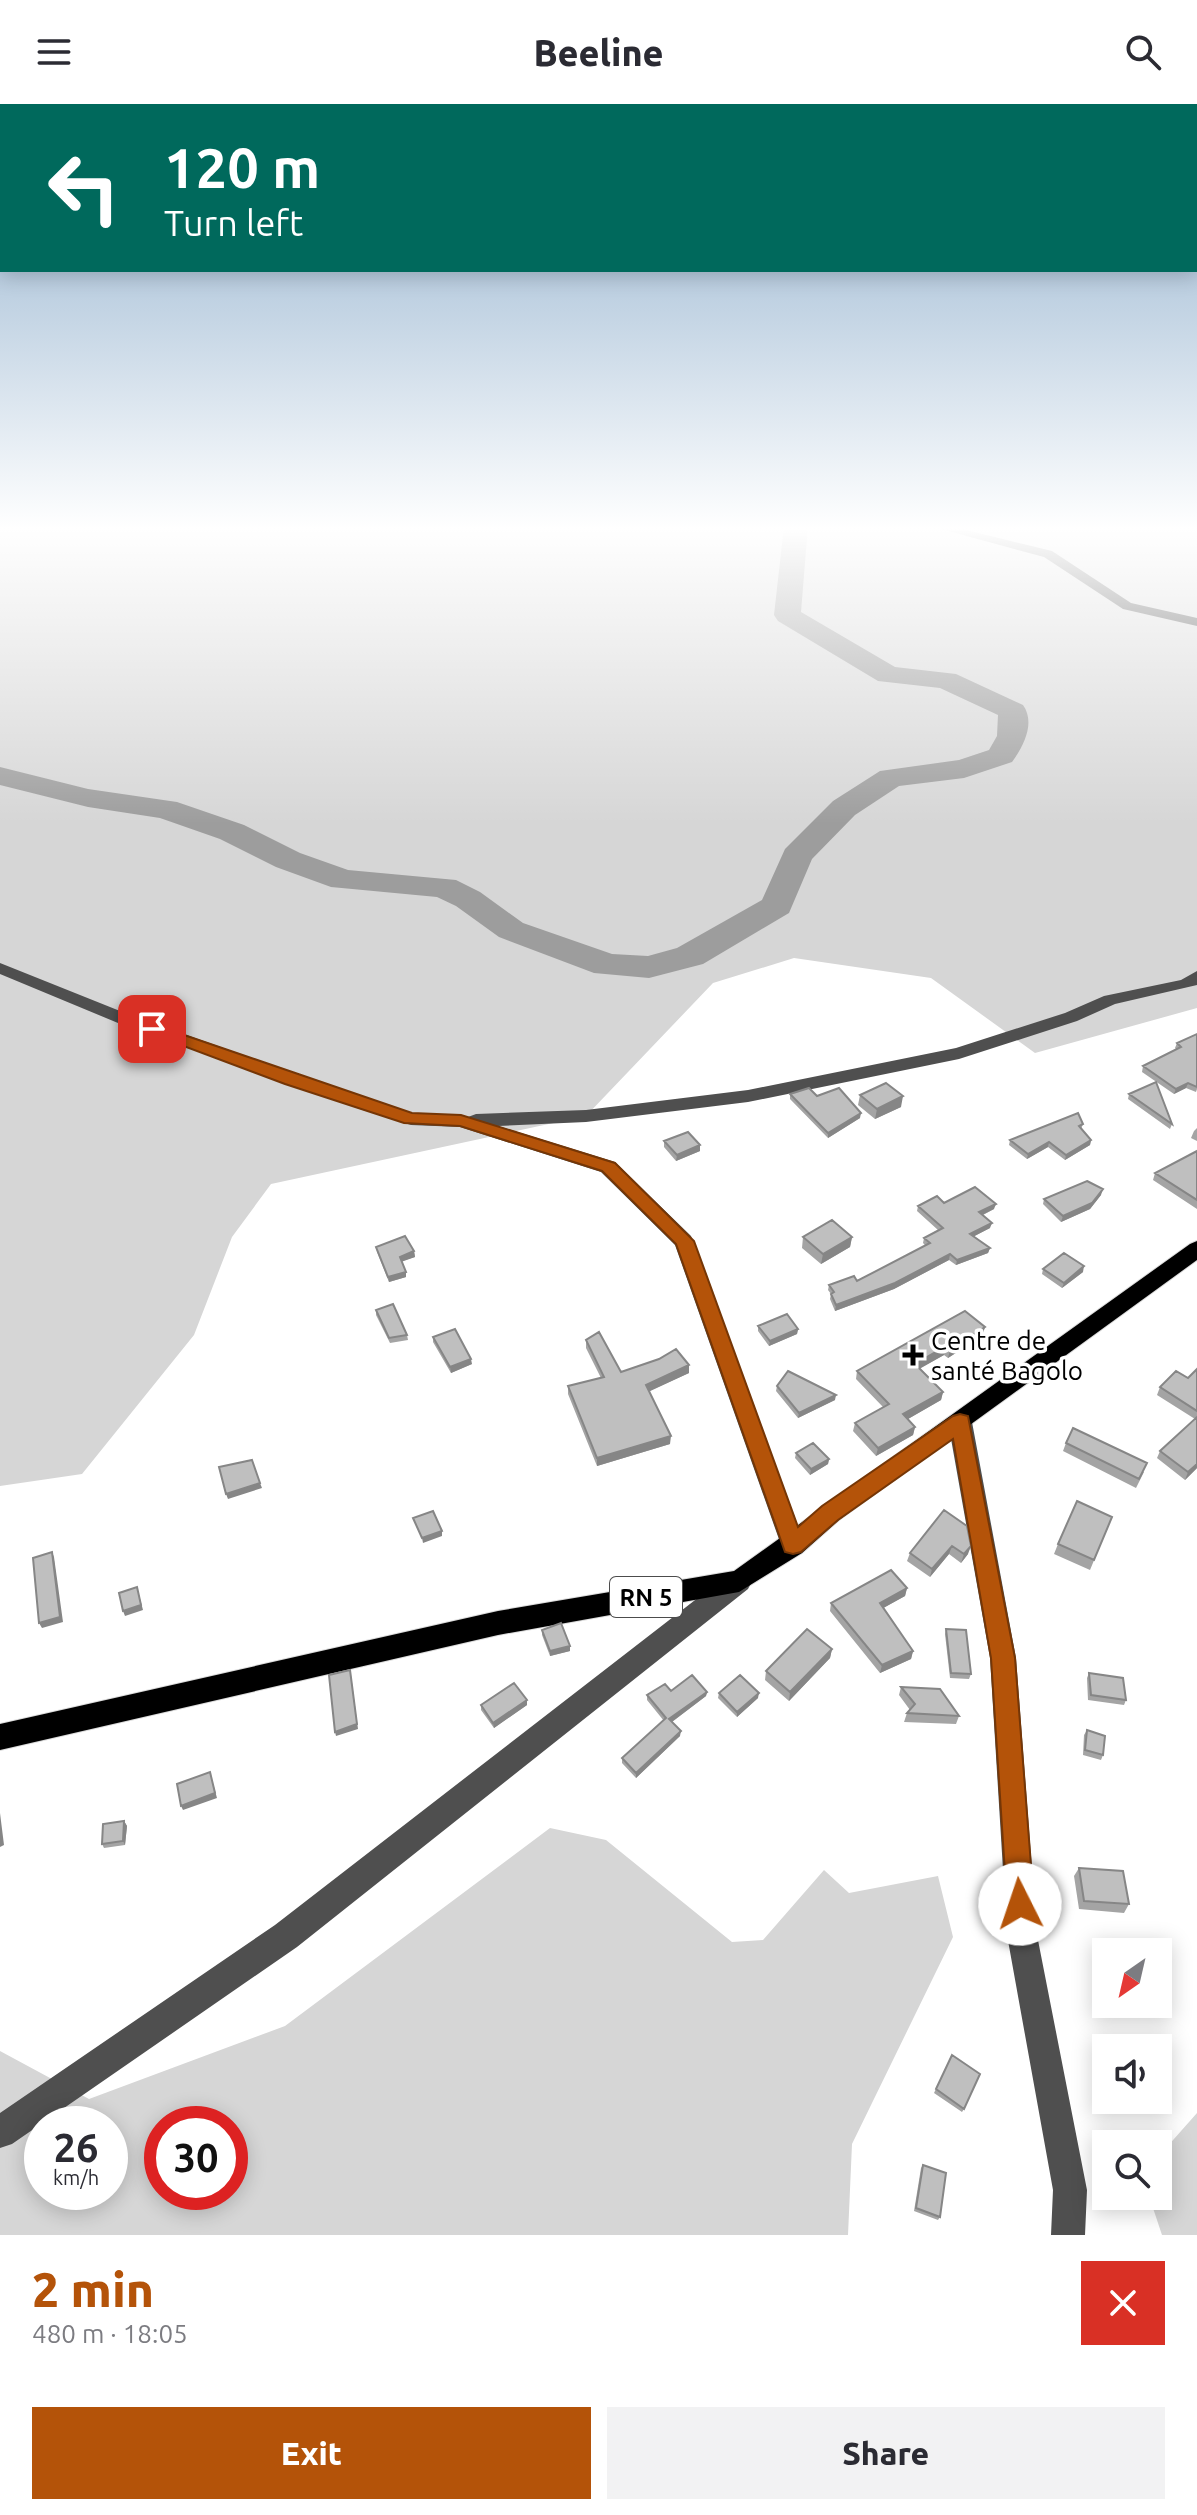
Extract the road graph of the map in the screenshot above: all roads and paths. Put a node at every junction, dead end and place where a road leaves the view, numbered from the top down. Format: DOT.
graph roads {
  1 [pos="0,968"];
  2 [pos="1197,976"];
  3 [pos="461,1121"];
  4 [pos="1197,1249"];
  5 [pos="960,1422"];
  6 [pos="793,1545"];
  7 [pos="739,1581"];
  8 [pos="0,1737"];
  9 [pos="0,2132"];
  10 [pos="1068,2235"];
  1 -- 3 [label="street"];
  2 -- 3 [label="street"];
  3 -- 6 [label="street"];
  4 -- 5 [label="main road, RN 5"];
  5 -- 6 [label="main road, RN 5"];
  5 -- 10 [label="street"];
  6 -- 7 [label="main road, RN 5"];
  7 -- 8 [label="main road, RN 5"];
  7 -- 9 [label="street"];
}
